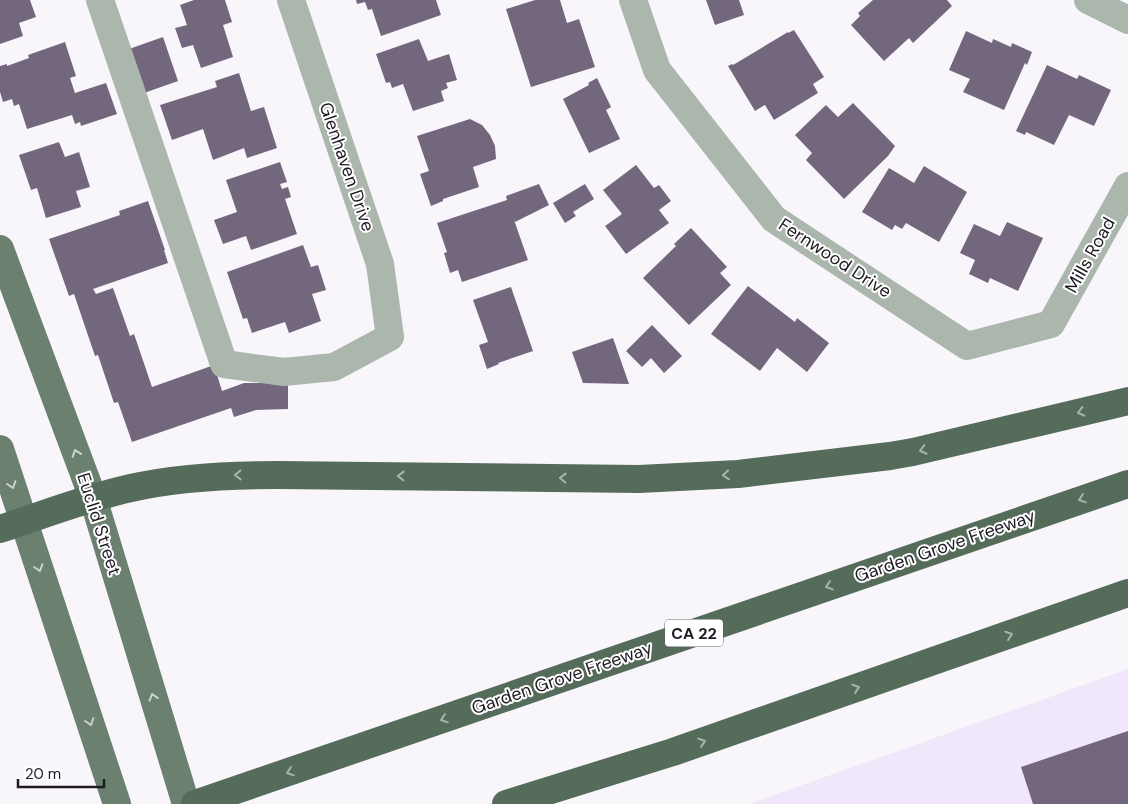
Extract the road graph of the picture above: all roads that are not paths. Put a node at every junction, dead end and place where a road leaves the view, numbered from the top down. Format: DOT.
graph roads {
  1 [pos="100,0"];
  2 [pos="291,0"];
  3 [pos="633,0"];
  4 [pos="1088,0"];
  5 [pos="1128,20"];
  6 [pos="1128,186"];
  7 [pos="0,249"];
  8 [pos="1051,324"];
  9 [pos="1128,400"];
  10 [pos="0,448"];
  11 [pos="1128,484"];
  12 [pos="93,498"];
  13 [pos="12,525"];
  14 [pos="1128,593"];
  15 [pos="673,752"];
  16 [pos="117,804"];
  17 [pos="186,804"];
  18 [pos="195,804"];
  19 [pos="506,804"];
  20 [pos="562,804"];
  1 -- 2 [label="street, Glenhaven Drive"];
  3 -- 8 [label="street, Fernwood Drive"];
  4 -- 5 [label="street"];
  6 -- 8 [label="street, Mills Road"];
  12 -- 7 [label="main road, Euclid Street, one-way"];
  9 -- 12 [label="highway, one-way"];
  10 -- 13 [label="main road, one-way"];
  11 -- 18 [label="highway, Garden Grove Freeway / CA 22, one-way"];
  12 -- 13 [label="highway"];
  17 -- 12 [label="main road, Euclid Street, one-way"];
  13 -- 16 [label="main road, one-way"];
  15 -- 14 [label="highway, one-way"];
  15 -- 19 [label="highway"];
  15 -- 20 [label="highway"];
}
